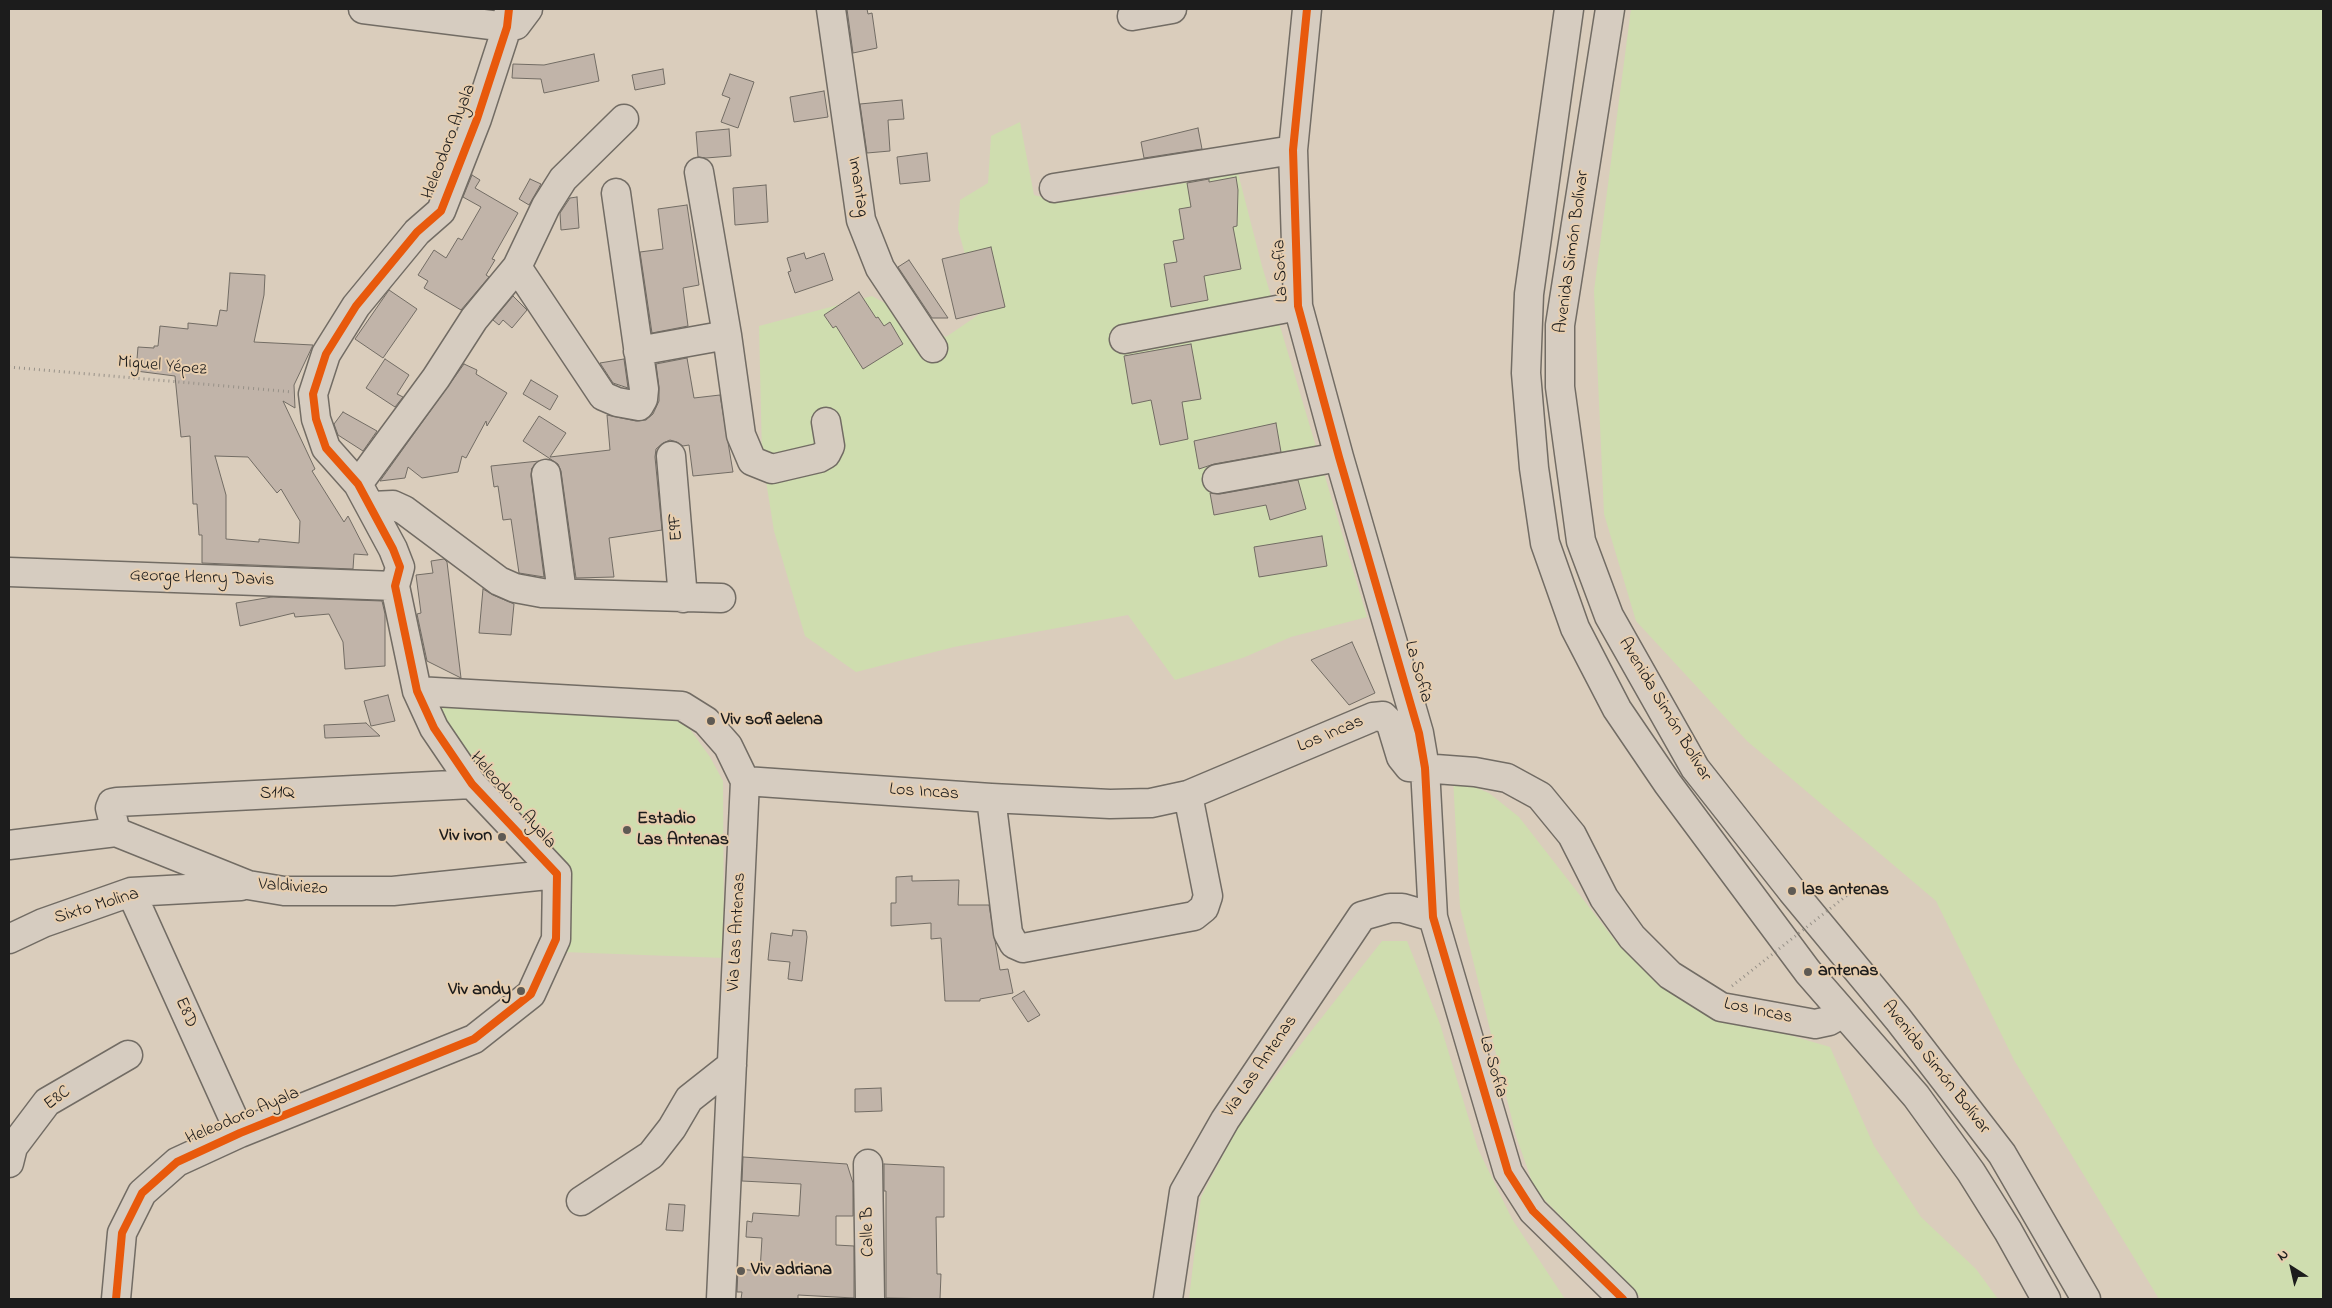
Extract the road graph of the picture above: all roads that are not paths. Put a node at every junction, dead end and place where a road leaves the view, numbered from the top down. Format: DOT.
graph roads {
  1 [pos="364,9"];
  2 [pos="528,9"];
  3 [pos="831,9"];
  4 [pos="1172,9"];
  5 [pos="1307,9"];
  6 [pos="1569,9"];
  7 [pos="1610,9"];
  8 [pos="1132,16"];
  9 [pos="508,18"];
  10 [pos="624,119"];
  11 [pos="1293,150"];
  12 [pos="699,172"];
  13 [pos="1054,188"];
  14 [pos="616,193"];
  15 [pos="517,267"];
  16 [pos="1298,306"];
  17 [pos="727,335"];
  18 [pos="1124,338"];
  19 [pos="933,348"];
  20 [pos="638,351"];
  21 [pos="826,422"];
  22 [pos="671,456"];
  23 [pos="1339,457"];
  24 [pos="546,474"];
  25 [pos="1217,480"];
  26 [pos="365,495"];
  27 [pos="9,572"];
  28 [pos="396,586"];
  29 [pos="562,593"];
  30 [pos="683,598"];
  31 [pos="721,598"];
  32 [pos="418,690"];
  33 [pos="1425,768"];
  34 [pos="745,781"];
  35 [pos="472,784"];
  36 [pos="1188,795"];
  37 [pos="990,798"];
  38 [pos="116,832"];
  39 [pos="9,845"];
  40 [pos="557,874"];
  41 [pos="248,885"];
  42 [pos="131,892"];
  43 [pos="1433,917"];
  44 [pos="9,939"];
  45 [pos="1843,1013"];
  46 [pos="128,1055"];
  47 [pos="732,1065"];
  48 [pos="240,1133"];
  49 [pos="9,1163"];
  50 [pos="868,1164"];
  51 [pos="581,1201"];
  52 [pos="116,1299"];
  53 [pos="720,1299"];
  54 [pos="870,1299"];
  55 [pos="1168,1299"];
  56 [pos="1623,1299"];
  57 [pos="2046,1299"];
  58 [pos="2086,1299"];
  1 -- 9 [label="main road"];
  2 -- 9 [label="main road"];
  3 -- 19 [label="main road, Imantag"];
  4 -- 8 [label="main road"];
  5 -- 11 [label="main road, La Sofía"];
  6 -- 45 [label="main road, Avenida Simón Bolívar"];
  7 -- 58 [label="main road, Avenida Simón Bolívar"];
  9 -- 26 [label="main road, Heleodoro Ayala"];
  10 -- 15 [label="main road"];
  11 -- 13 [label="main road"];
  11 -- 16 [label="main road, La Sofía"];
  12 -- 17 [label="main road"];
  14 -- 20 [label="main road"];
  15 -- 20 [label="main road"];
  15 -- 26 [label="main road"];
  16 -- 18 [label="main road"];
  16 -- 23 [label="main road, La Sofía"];
  17 -- 20 [label="main road"];
  17 -- 21 [label="main road"];
  22 -- 30 [label="main road, E9F"];
  23 -- 25 [label="main road"];
  23 -- 33 [label="main road, La Sofía"];
  24 -- 29 [label="main road"];
  26 -- 28 [label="main road, Heleodoro Ayala"];
  26 -- 29 [label="main road"];
  27 -- 28 [label="main road, George Henry Davis"];
  28 -- 32 [label="main road, Heleodoro Ayala"];
  29 -- 30 [label="main road"];
  30 -- 31 [label="main road"];
  32 -- 34 [label="main road, Via Las Antenas"];
  32 -- 35 [label="main road, Heleodoro Ayala"];
  33 -- 36 [label="main road, Los Incas"];
  33 -- 43 [label="main road, La Sofía"];
  33 -- 45 [label="main road, Los Incas"];
  34 -- 37 [label="main road, Los Incas"];
  34 -- 47 [label="main road, Via Las Antenas"];
  35 -- 38 [label="main road, S11Q"];
  35 -- 40 [label="main road, Heleodoro Ayala"];
  36 -- 37 [label="main road, Los Incas"];
  36 -- 37 [label="main road"];
  38 -- 39 [label="main road, Valdiviezo"];
  38 -- 41 [label="main road, Valdiviezo"];
  40 -- 41 [label="main road, Valdiviezo"];
  40 -- 48 [label="main road, Heleodoro Ayala"];
  41 -- 42 [label="main road, Sixto Molina"];
  42 -- 44 [label="main road, Sixto Molina"];
  42 -- 48 [label="main road, E8D"];
  43 -- 55 [label="main road, Via Las Antenas"];
  43 -- 56 [label="main road, La Sofía"];
  45 -- 57 [label="main road, Avenida Simón Bolívar"];
  46 -- 49 [label="main road, E8C"];
  47 -- 51 [label="main road"];
  47 -- 53 [label="main road, Via Las Antenas"];
  48 -- 52 [label="main road, Heleodoro Ayala"];
  50 -- 54 [label="main road, Calle B"];
}
